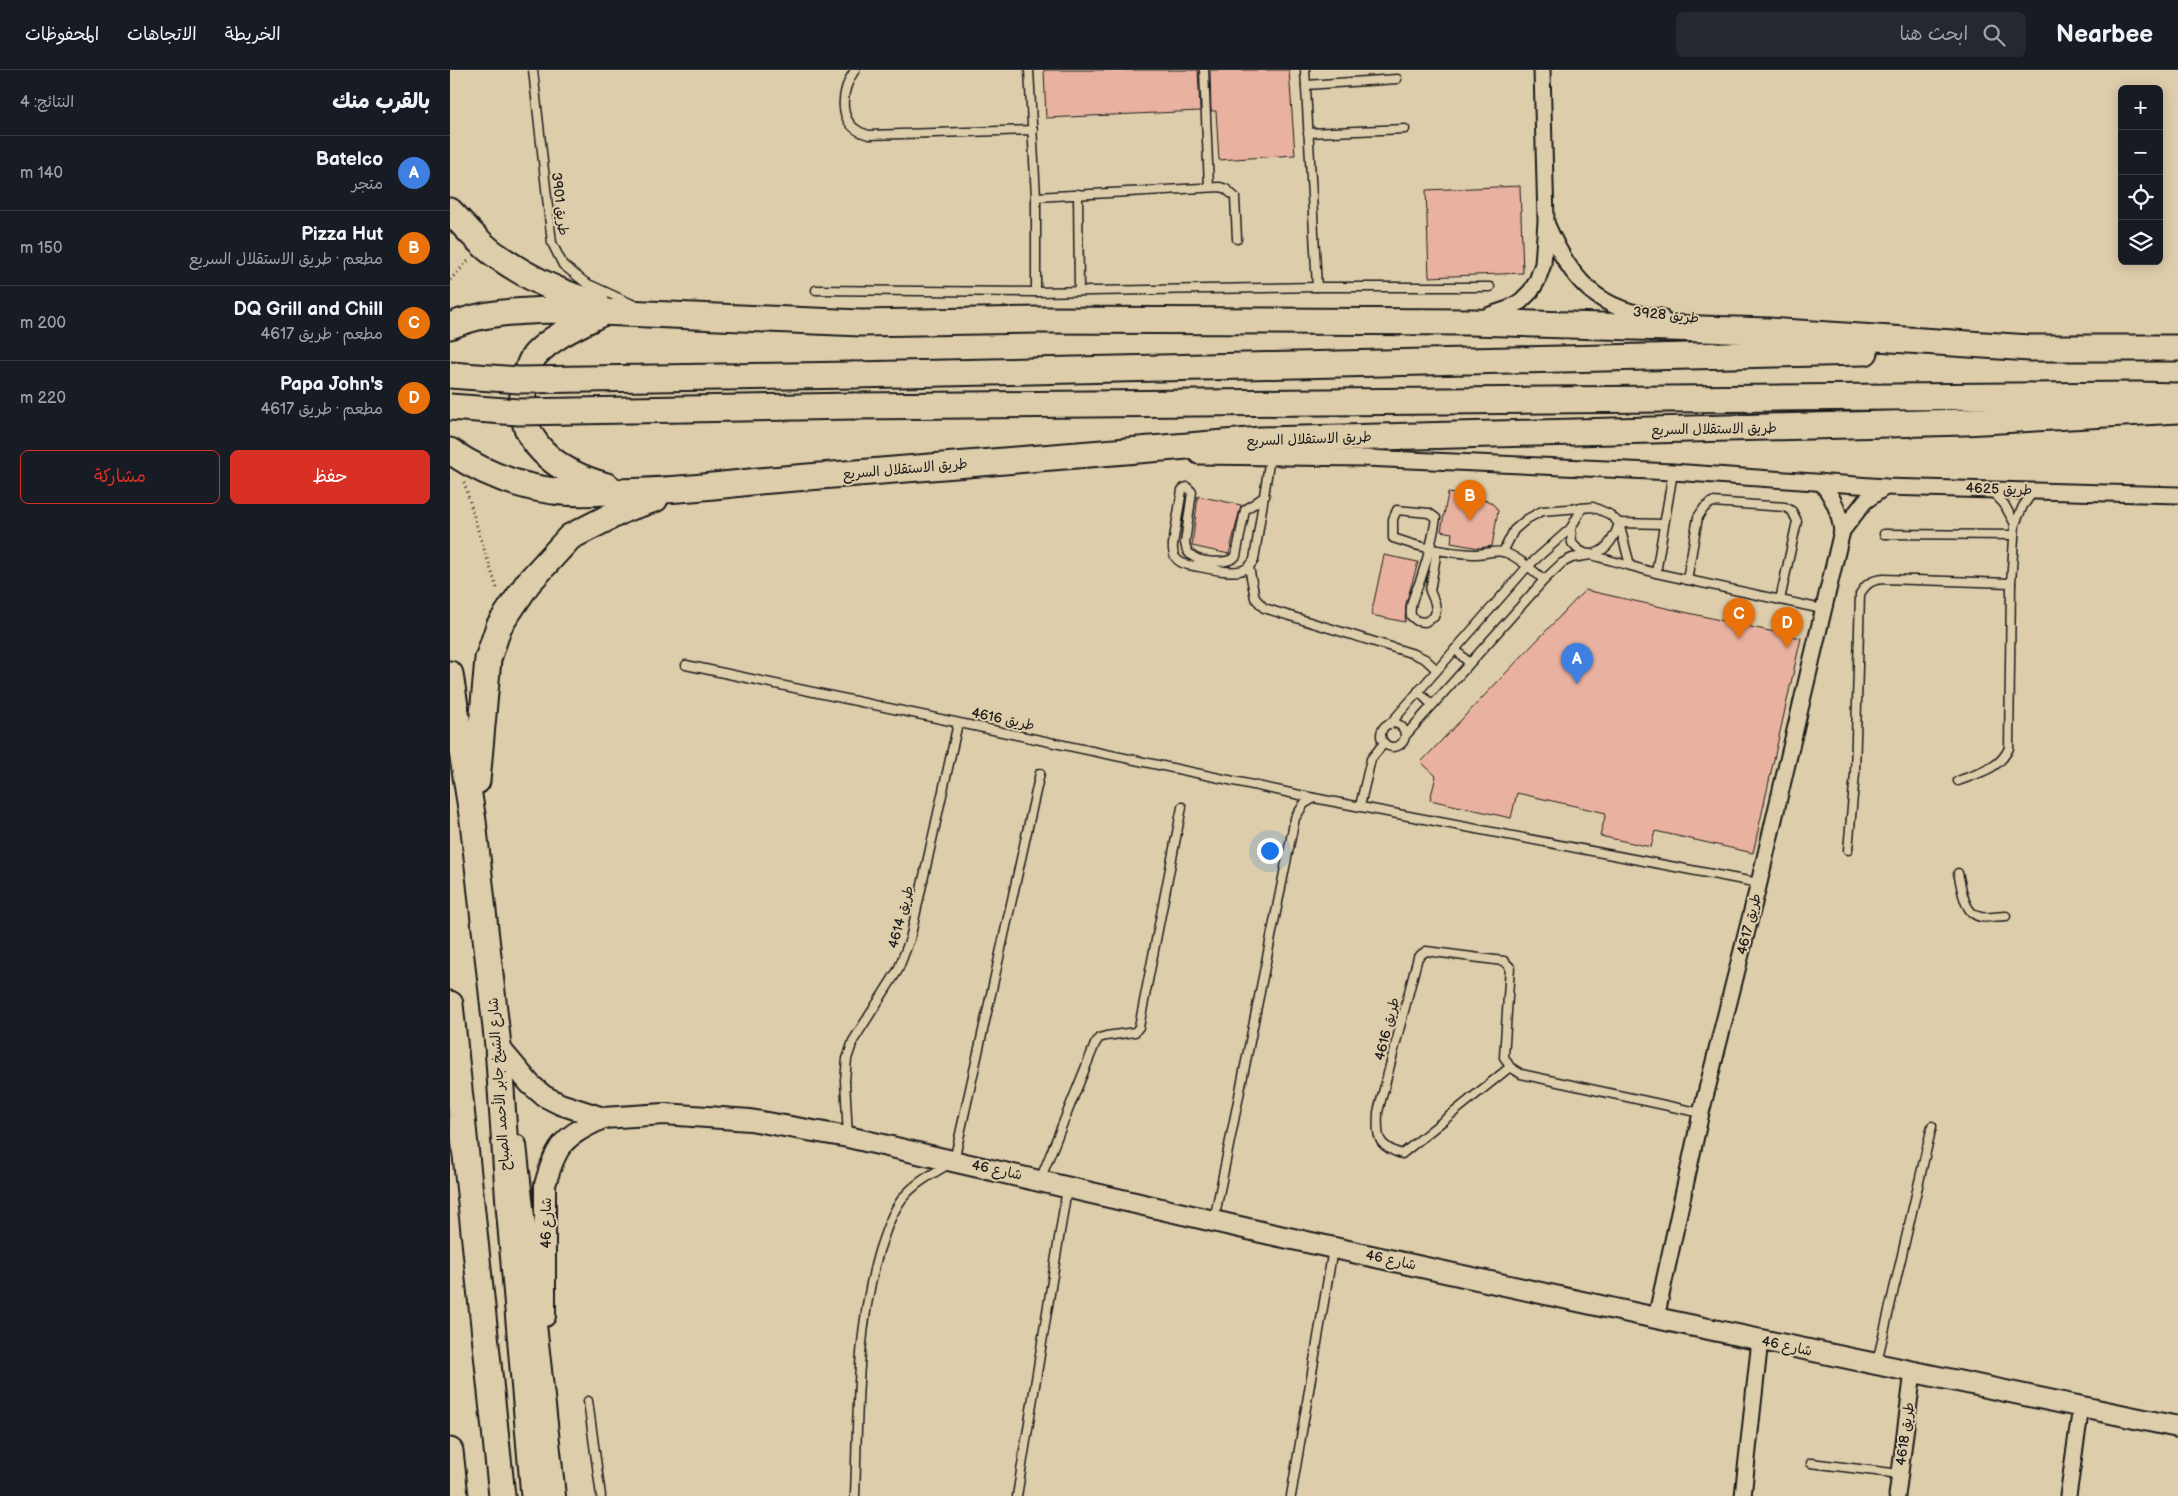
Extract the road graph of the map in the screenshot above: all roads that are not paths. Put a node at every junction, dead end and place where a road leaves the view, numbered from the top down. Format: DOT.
graph roads {
  1 [pos="534,70"];
  2 [pos="855,70"];
  3 [pos="1029,70"];
  4 [pos="1204,70"];
  5 [pos="1305,70"];
  6 [pos="1542,70"];
  7 [pos="1397,79"];
  8 [pos="1306,85"];
  9 [pos="1405,129"];
  10 [pos="1033,130"];
  11 [pos="1308,133"];
  12 [pos="1209,187"];
  13 [pos="1078,194"];
  14 [pos="1036,196"];
  15 [pos="450,211"];
  16 [pos="1546,221"];
  17 [pos="1237,239"];
  18 [pos="1490,287"];
  19 [pos="1317,288"];
  20 [pos="816,290"];
  21 [pos="1079,290"];
  22 [pos="1036,292"];
  23 [pos="604,312"];
  24 [pos="628,313"];
  25 [pos="654,314"];
  26 [pos="1471,322"];
  27 [pos="450,326"];
  28 [pos="1769,331"];
  29 [pos="2030,348"];
  30 [pos="2178,348"];
  31 [pos="450,375"];
  32 [pos="2178,396"];
  33 [pos="450,407"];
  34 [pos="2178,410"];
  35 [pos="1140,449"];
  36 [pos="453,453"];
  37 [pos="1270,457"];
  38 [pos="1673,472"];
  39 [pos="1821,482"];
  40 [pos="1885,487"];
  41 [pos="1989,489"];
  42 [pos="682,490"];
  43 [pos="2035,490"];
  44 [pos="631,492"];
  45 [pos="2178,495"];
  46 [pos="1264,496"];
  47 [pos="1581,510"];
  48 [pos="1619,523"];
  49 [pos="1664,524"];
  50 [pos="2015,524"];
  51 [pos="1571,528"];
  52 [pos="1842,531"];
  53 [pos="1884,534"];
  54 [pos="2014,535"];
  55 [pos="1433,549"];
  56 [pos="1503,552"];
  57 [pos="1591,555"];
  58 [pos="1630,565"];
  59 [pos="1528,566"];
  60 [pos="1249,567"];
  61 [pos="1656,573"];
  62 [pos="1544,580"];
  63 [pos="1687,580"];
  64 [pos="2011,583"];
  65 [pos="1780,600"];
  66 [pos="1822,609"];
  67 [pos="1455,649"];
  68 [pos="1470,663"];
  69 [pos="686,665"];
  70 [pos="1437,670"];
  71 [pos="450,674"];
  72 [pos="1418,691"];
  73 [pos="1432,704"];
  74 [pos="958,723"];
  75 [pos="1390,724"];
  76 [pos="1404,736"];
  77 [pos="1384,743"];
  78 [pos="1040,773"];
  79 [pos="1958,781"];
  80 [pos="1314,798"];
  81 [pos="1360,806"];
  82 [pos="1182,807"];
  83 [pos="473,821"];
  84 [pos="1848,850"];
  85 [pos="1958,873"];
  86 [pos="1759,884"];
  87 [pos="2006,916"];
  88 [pos="450,1004"];
  89 [pos="498,1046"];
  90 [pos="1510,1067"];
  91 [pos="500,1090"];
  92 [pos="1701,1113"];
  93 [pos="603,1118"];
  94 [pos="1932,1126"];
  95 [pos="848,1136"];
  96 [pos="954,1161"];
  97 [pos="1040,1180"];
  98 [pos="1067,1187"];
  99 [pos="1214,1220"];
  100 [pos="1333,1247"];
  101 [pos="1656,1318"];
  102 [pos="1760,1340"];
  103 [pos="539,1355"];
  104 [pos="1877,1364"];
  105 [pos="1913,1372"];
  106 [pos="588,1401"];
  107 [pos="2081,1407"];
  108 [pos="2178,1427"];
  109 [pos="450,1451"];
  110 [pos="1811,1463"];
  111 [pos="1900,1474"];
  112 [pos="455,1496"];
  113 [pos="502,1496"];
  114 [pos="534,1496"];
  115 [pos="555,1496"];
  116 [pos="600,1496"];
  117 [pos="855,1496"];
  118 [pos="1017,1496"];
  119 [pos="1291,1496"];
  120 [pos="1743,1496"];
  121 [pos="1897,1496"];
  122 [pos="2068,1496"];
  1 -- 25 [label="lane, طريق 3901"];
  2 -- 10 [label="lane"];
  3 -- 10 [label="lane"];
  4 -- 12 [label="lane"];
  5 -- 8 [label="lane"];
  6 -- 16 [label="street, طريق 3928"];
  7 -- 8 [label="lane"];
  8 -- 11 [label="lane"];
  9 -- 11 [label="lane"];
  10 -- 14 [label="lane"];
  11 -- 19 [label="lane"];
  12 -- 13 [label="lane"];
  12 -- 17 [label="lane"];
  13 -- 14 [label="lane"];
  13 -- 21 [label="lane"];
  14 -- 22 [label="lane"];
  15 -- 24 [label="main road"];
  16 -- 26 [label="street, طريق 3928"];
  16 -- 28 [label="street, طريق 3928"];
  18 -- 19 [label="lane"];
  19 -- 21 [label="lane"];
  20 -- 22 [label="lane"];
  21 -- 22 [label="lane"];
  23 -- 24 [label="main road"];
  23 -- 27 [label="main road"];
  23 -- 44 [label="main road"];
  24 -- 25 [label="main road"];
  25 -- 26 [label="main road"];
  26 -- 28 [label="main road"];
  28 -- 29 [label="main road"];
  29 -- 30 [label="main road"];
  29 -- 31 [label="main road, bridge"];
  32 -- 33 [label="main road, bridge"];
  34 -- 35 [label="main road, طريق الاستقلال السريع"];
  35 -- 37 [label="street, طريق 4625"];
  35 -- 42 [label="main road, طريق الاستقلال السريع"];
  36 -- 44 [label="main road, طريق الاستقلال السريع"];
  37 -- 38 [label="street, طريق 4625"];
  37 -- 46 [label="lane"];
  38 -- 39 [label="street, طريق 4625"];
  38 -- 49 [label="lane"];
  39 -- 40 [label="street, طريق 4625"];
  39 -- 52 [label="street, طريق 4617"];
  40 -- 41 [label="street, طريق 4625"];
  40 -- 52 [label="street, طريق 4617"];
  41 -- 43 [label="street, طريق 4625"];
  41 -- 50 [label="lane"];
  42 -- 44 [label="main road, طريق الاستقلال السريع"];
  42 -- 83 [label="main road"];
  43 -- 45 [label="street, طريق 4625"];
  43 -- 50 [label="lane"];
  46 -- 60 [label="lane"];
  46 -- 60 [label="lane"];
  47 -- 48 [label="lane"];
  47 -- 51 [label="lane"];
  47 -- 56 [label="lane"];
  48 -- 49 [label="lane"];
  48 -- 57 [label="lane"];
  48 -- 58 [label="lane"];
  49 -- 61 [label="lane"];
  50 -- 54 [label="lane"];
  51 -- 57 [label="lane"];
  51 -- 59 [label="lane"];
  52 -- 66 [label="street, طريق 4617"];
  53 -- 54 [label="lane"];
  54 -- 64 [label="lane"];
  55 -- 55 [label="lane"];
  55 -- 55 [label="lane"];
  55 -- 56 [label="lane"];
  56 -- 59 [label="lane"];
  57 -- 58 [label="lane"];
  57 -- 62 [label="lane"];
  58 -- 61 [label="lane"];
  59 -- 62 [label="lane"];
  59 -- 67 [label="lane"];
  60 -- 70 [label="lane"];
  61 -- 63 [label="lane"];
  62 -- 68 [label="lane"];
  63 -- 65 [label="lane"];
  63 -- 65 [label="lane"];
  64 -- 79 [label="lane"];
  64 -- 84 [label="lane"];
  65 -- 66 [label="lane"];
  66 -- 86 [label="street, طريق 4617"];
  67 -- 68 [label="lane"];
  67 -- 70 [label="lane"];
  68 -- 73 [label="lane"];
  69 -- 74 [label="lane, طريق 4616"];
  70 -- 72 [label="lane"];
  71 -- 83 [label="main road, شارع الشيخ جابر الأحمد الصباح"];
  72 -- 73 [label="lane"];
  72 -- 75 [label="lane"];
  73 -- 76 [label="lane"];
  74 -- 80 [label="lane, طريق 4616"];
  74 -- 95 [label="lane, طريق 4614"];
  75 -- 76 [label="lane"];
  75 -- 77 [label="lane"];
  76 -- 77 [label="lane"];
  77 -- 81 [label="lane"];
  78 -- 96 [label="lane"];
  80 -- 81 [label="lane, طريق 4616"];
  80 -- 99 [label="lane"];
  81 -- 86 [label="lane, طريق 4616"];
  82 -- 97 [label="lane"];
  83 -- 89 [label="main road, شارع الشيخ جابر الأحمد الصباح"];
  85 -- 87 [label="lane"];
  86 -- 92 [label="street, طريق 4617"];
  88 -- 113 [label="main road"];
  89 -- 91 [label="main road, شارع الشيخ جابر الأحمد الصباح"];
  89 -- 93 [label="street, شارع 46"];
  90 -- 90 [label="lane, طريق 4616"];
  90 -- 92 [label="lane"];
  91 -- 103 [label="street"];
  91 -- 114 [label="main road, شارع الشيخ جابر الأحمد الصباح"];
  92 -- 101 [label="street, طريق 4617"];
  93 -- 95 [label="street, شارع 46"];
  93 -- 103 [label="street, شارع 46"];
  94 -- 104 [label="lane"];
  95 -- 96 [label="street, شارع 46"];
  96 -- 97 [label="street, شارع 46"];
  96 -- 117 [label="lane"];
  97 -- 98 [label="street, شارع 46"];
  98 -- 99 [label="street, شارع 46"];
  98 -- 118 [label="lane"];
  99 -- 100 [label="street, شارع 46"];
  100 -- 101 [label="street, شارع 46"];
  100 -- 119 [label="lane"];
  101 -- 102 [label="street, شارع 46"];
  102 -- 104 [label="street, شارع 46"];
  102 -- 120 [label="street"];
  103 -- 115 [label="street"];
  104 -- 105 [label="street, شارع 46"];
  105 -- 107 [label="street, شارع 46"];
  105 -- 111 [label="street, طريق 4618"];
  106 -- 116 [label="lane"];
  107 -- 108 [label="street, شارع 46"];
  107 -- 122 [label="street"];
  109 -- 112 [label="main road"];
  110 -- 111 [label="lane"];
  111 -- 121 [label="street, طريق 4618"];
}
